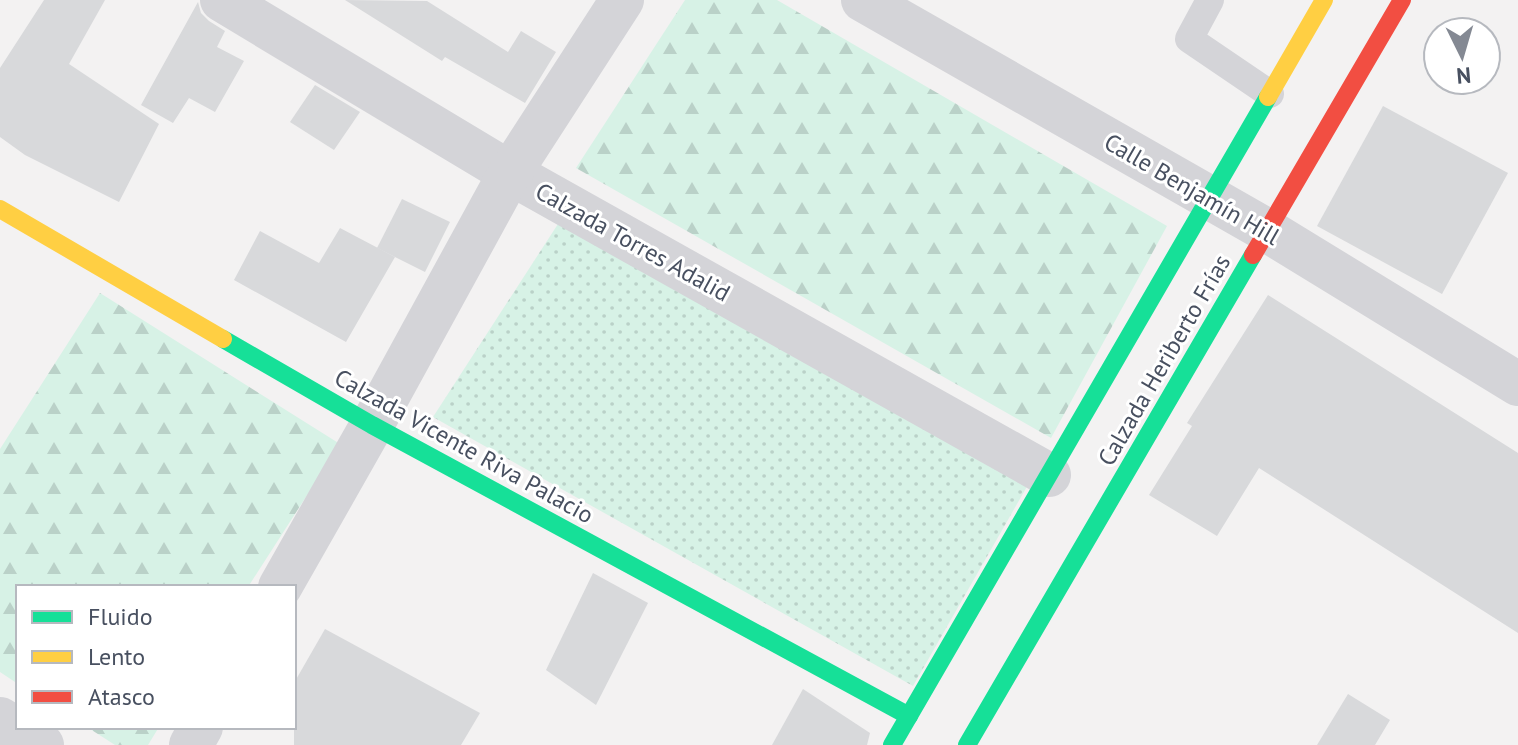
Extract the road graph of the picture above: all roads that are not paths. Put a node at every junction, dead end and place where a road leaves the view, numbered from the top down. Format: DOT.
graph roads {
  1 [pos="222,0"];
  2 [pos="622,0"];
  3 [pos="863,0"];
  4 [pos="1210,0"];
  5 [pos="1324,0"];
  6 [pos="1402,0"];
  7 [pos="1270,94"];
  8 [pos="510,173"];
  9 [pos="1210,199"];
  10 [pos="0,209"];
  11 [pos="1268,231"];
  12 [pos="1518,384"];
  13 [pos="372,425"];
  14 [pos="1049,475"];
  15 [pos="281,585"];
  16 [pos="909,716"];
  17 [pos="16,729"];
  18 [pos="42,745"];
  19 [pos="892,745"];
  20 [pos="967,745"];
  1 -- 8 [label="street, Calzada Torres Adalid"];
  2 -- 8 [label="street"];
  3 -- 9 [label="street, Calle Benjamín Hill"];
  4 -- 7 [label="lane"];
  5 -- 7 [label="street, Calzada Heriberto Frías"];
  6 -- 11 [label="street, Calzada Heriberto Frías"];
  7 -- 9 [label="street, Calzada Heriberto Frías"];
  8 -- 13 [label="street"];
  8 -- 14 [label="street, Calzada Torres Adalid"];
  9 -- 11 [label="street, Calle Benjamín Hill"];
  9 -- 14 [label="street, Calzada Heriberto Frías"];
  10 -- 13 [label="street, Calzada Vicente Riva Palacio"];
  11 -- 12 [label="street, Calle Benjamín Hill"];
  11 -- 20 [label="street, Calzada Heriberto Frías"];
  13 -- 15 [label="street"];
  13 -- 16 [label="street, Calzada Vicente Riva Palacio"];
  14 -- 16 [label="street, Calzada Heriberto Frías"];
  16 -- 19 [label="street, Calzada Heriberto Frías"];
  17 -- 18 [label="street"];
}
